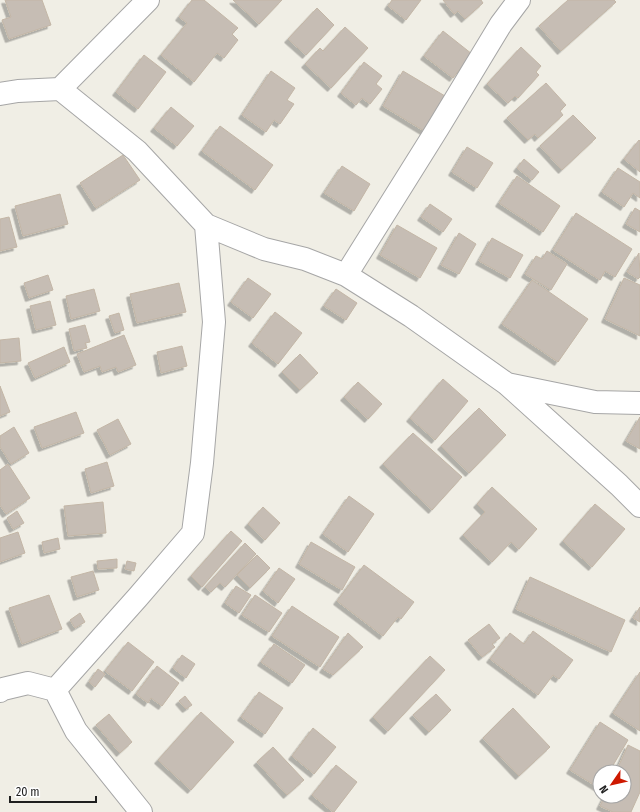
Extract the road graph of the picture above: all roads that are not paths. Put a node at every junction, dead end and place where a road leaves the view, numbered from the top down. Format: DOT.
graph roads {
  1 [pos="148,0"];
  2 [pos="519,0"];
  3 [pos="60,89"];
  4 [pos="0,94"];
  5 [pos="206,225"];
  6 [pos="346,275"];
  7 [pos="507,384"];
  8 [pos="640,403"];
  9 [pos="640,506"];
  10 [pos="55,690"];
  11 [pos="0,691"];
  12 [pos="141,812"];
  1 -- 3 [label="street"];
  2 -- 6 [label="street"];
  3 -- 4 [label="street"];
  3 -- 5 [label="street"];
  5 -- 6 [label="street"];
  5 -- 10 [label="street"];
  6 -- 7 [label="street"];
  7 -- 8 [label="street"];
  7 -- 9 [label="street"];
  10 -- 11 [label="street"];
  10 -- 12 [label="street"];
}
